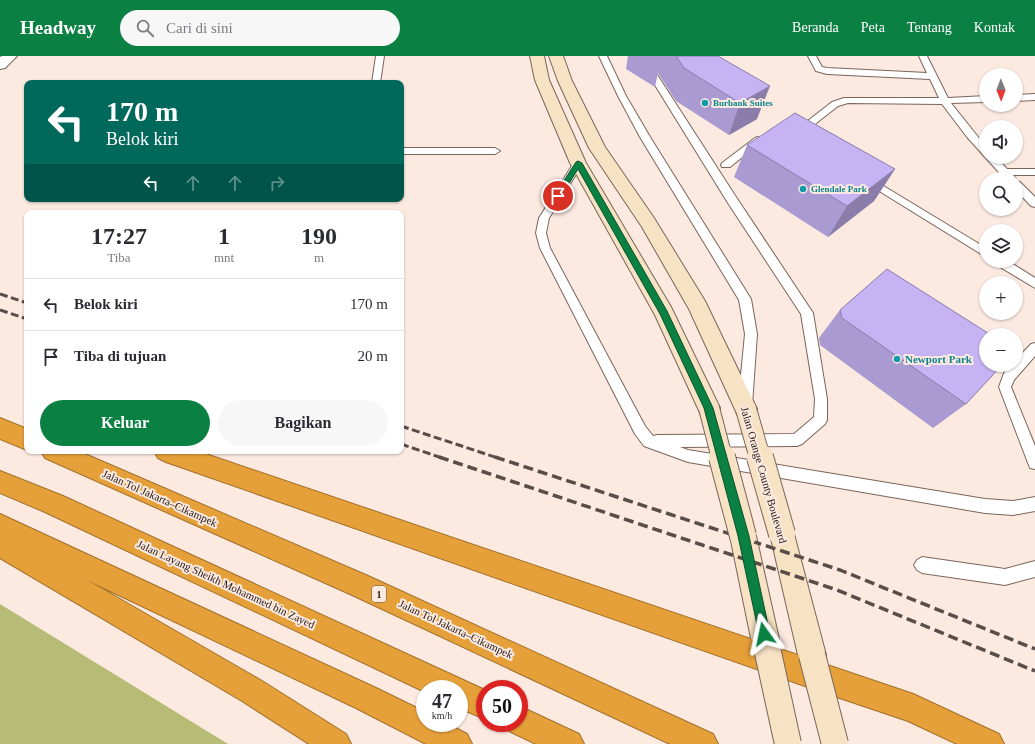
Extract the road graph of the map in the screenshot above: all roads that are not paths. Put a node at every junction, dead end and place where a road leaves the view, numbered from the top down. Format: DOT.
graph roads {
  1 [pos="10,56"];
  2 [pos="380,56"];
  3 [pos="537,56"];
  4 [pos="556,56"];
  5 [pos="603,56"];
  6 [pos="641,56"];
  7 [pos="812,56"];
  8 [pos="923,56"];
  9 [pos="0,65"];
  10 [pos="932,76"];
  11 [pos="376,80"];
  12 [pos="1035,97"];
  13 [pos="1023,98"];
  14 [pos="979,99"];
  15 [pos="945,101"];
  16 [pos="767,136"];
  17 [pos="805,141"];
  18 [pos="979,145"];
  19 [pos="404,151"];
  20 [pos="495,151"];
  21 [pos="578,163"];
  22 [pos="997,164"];
  23 [pos="726,165"];
  24 [pos="855,172"];
  25 [pos="1004,172"];
  26 [pos="1035,172"];
  27 [pos="1023,174"];
  28 [pos="1023,191"];
  29 [pos="1035,203"];
  30 [pos="979,248"];
  31 [pos="1010,268"];
  32 [pos="1035,284"];
  33 [pos="1035,348"];
  34 [pos="746,408"];
  35 [pos="24,426"];
  36 [pos="1,431"];
  37 [pos="24,439"];
  38 [pos="649,442"];
  39 [pos="24,444"];
  40 [pos="46,454"];
  41 [pos="60,454"];
  42 [pos="175,454"];
  43 [pos="1035,463"];
  44 [pos="0,482"];
  45 [pos="1034,505"];
  46 [pos="0,526"];
  47 [pos="0,544"];
  48 [pos="922,565"];
  49 [pos="1035,569"];
  50 [pos="432,680"];
  51 [pos="528,725"];
  52 [pos="336,744"];
  53 [pos="457,744"];
  54 [pos="569,744"];
  55 [pos="688,744"];
  56 [pos="703,744"];
  57 [pos="788,744"];
  58 [pos="835,744"];
  59 [pos="989,744"];
  1 -- 9 [label="street"];
  2 -- 11 [label="lane"];
  3 -- 21 [label="main road"];
  4 -- 34 [label="main road, Jalan Orange County Boulevard"];
  5 -- 34 [label="lane"];
  6 -- 38 [label="lane"];
  7 -- 10 [label="lane"];
  8 -- 10 [label="lane"];
  10 -- 15 [label="lane"];
  12 -- 13 [label="lane"];
  14 -- 15 [label="lane"];
  15 -- 17 [label="lane"];
  15 -- 18 [label="lane"];
  16 -- 23 [label="lane"];
  19 -- 20 [label="lane"];
  21 -- 38 [label="lane"];
  21 -- 57 [label="main road, bridge"];
  22 -- 25 [label="lane"];
  24 -- 30 [label="lane"];
  26 -- 27 [label="lane"];
  28 -- 29 [label="lane"];
  31 -- 32 [label="lane"];
  33 -- 43 [label="lane"];
  34 -- 58 [label="main road, Jalan Orange County Boulevard, bridge"];
  35 -- 36 [label="highway"];
  36 -- 37 [label="highway"];
  36 -- 39 [label="highway"];
  38 -- 45 [label="lane"];
  40 -- 55 [label="highway, 1"];
  41 -- 56 [label="highway, Jalan Tol Jakarta–Cikampek / 1"];
  42 -- 59 [label="highway"];
  44 -- 50 [label="highway, Jalan Layang Sheikh Mohammed bin Zayed"];
  46 -- 53 [label="highway"];
  47 -- 52 [label="highway"];
  48 -- 49 [label="lane"];
  51 -- 54 [label="highway"];
}
